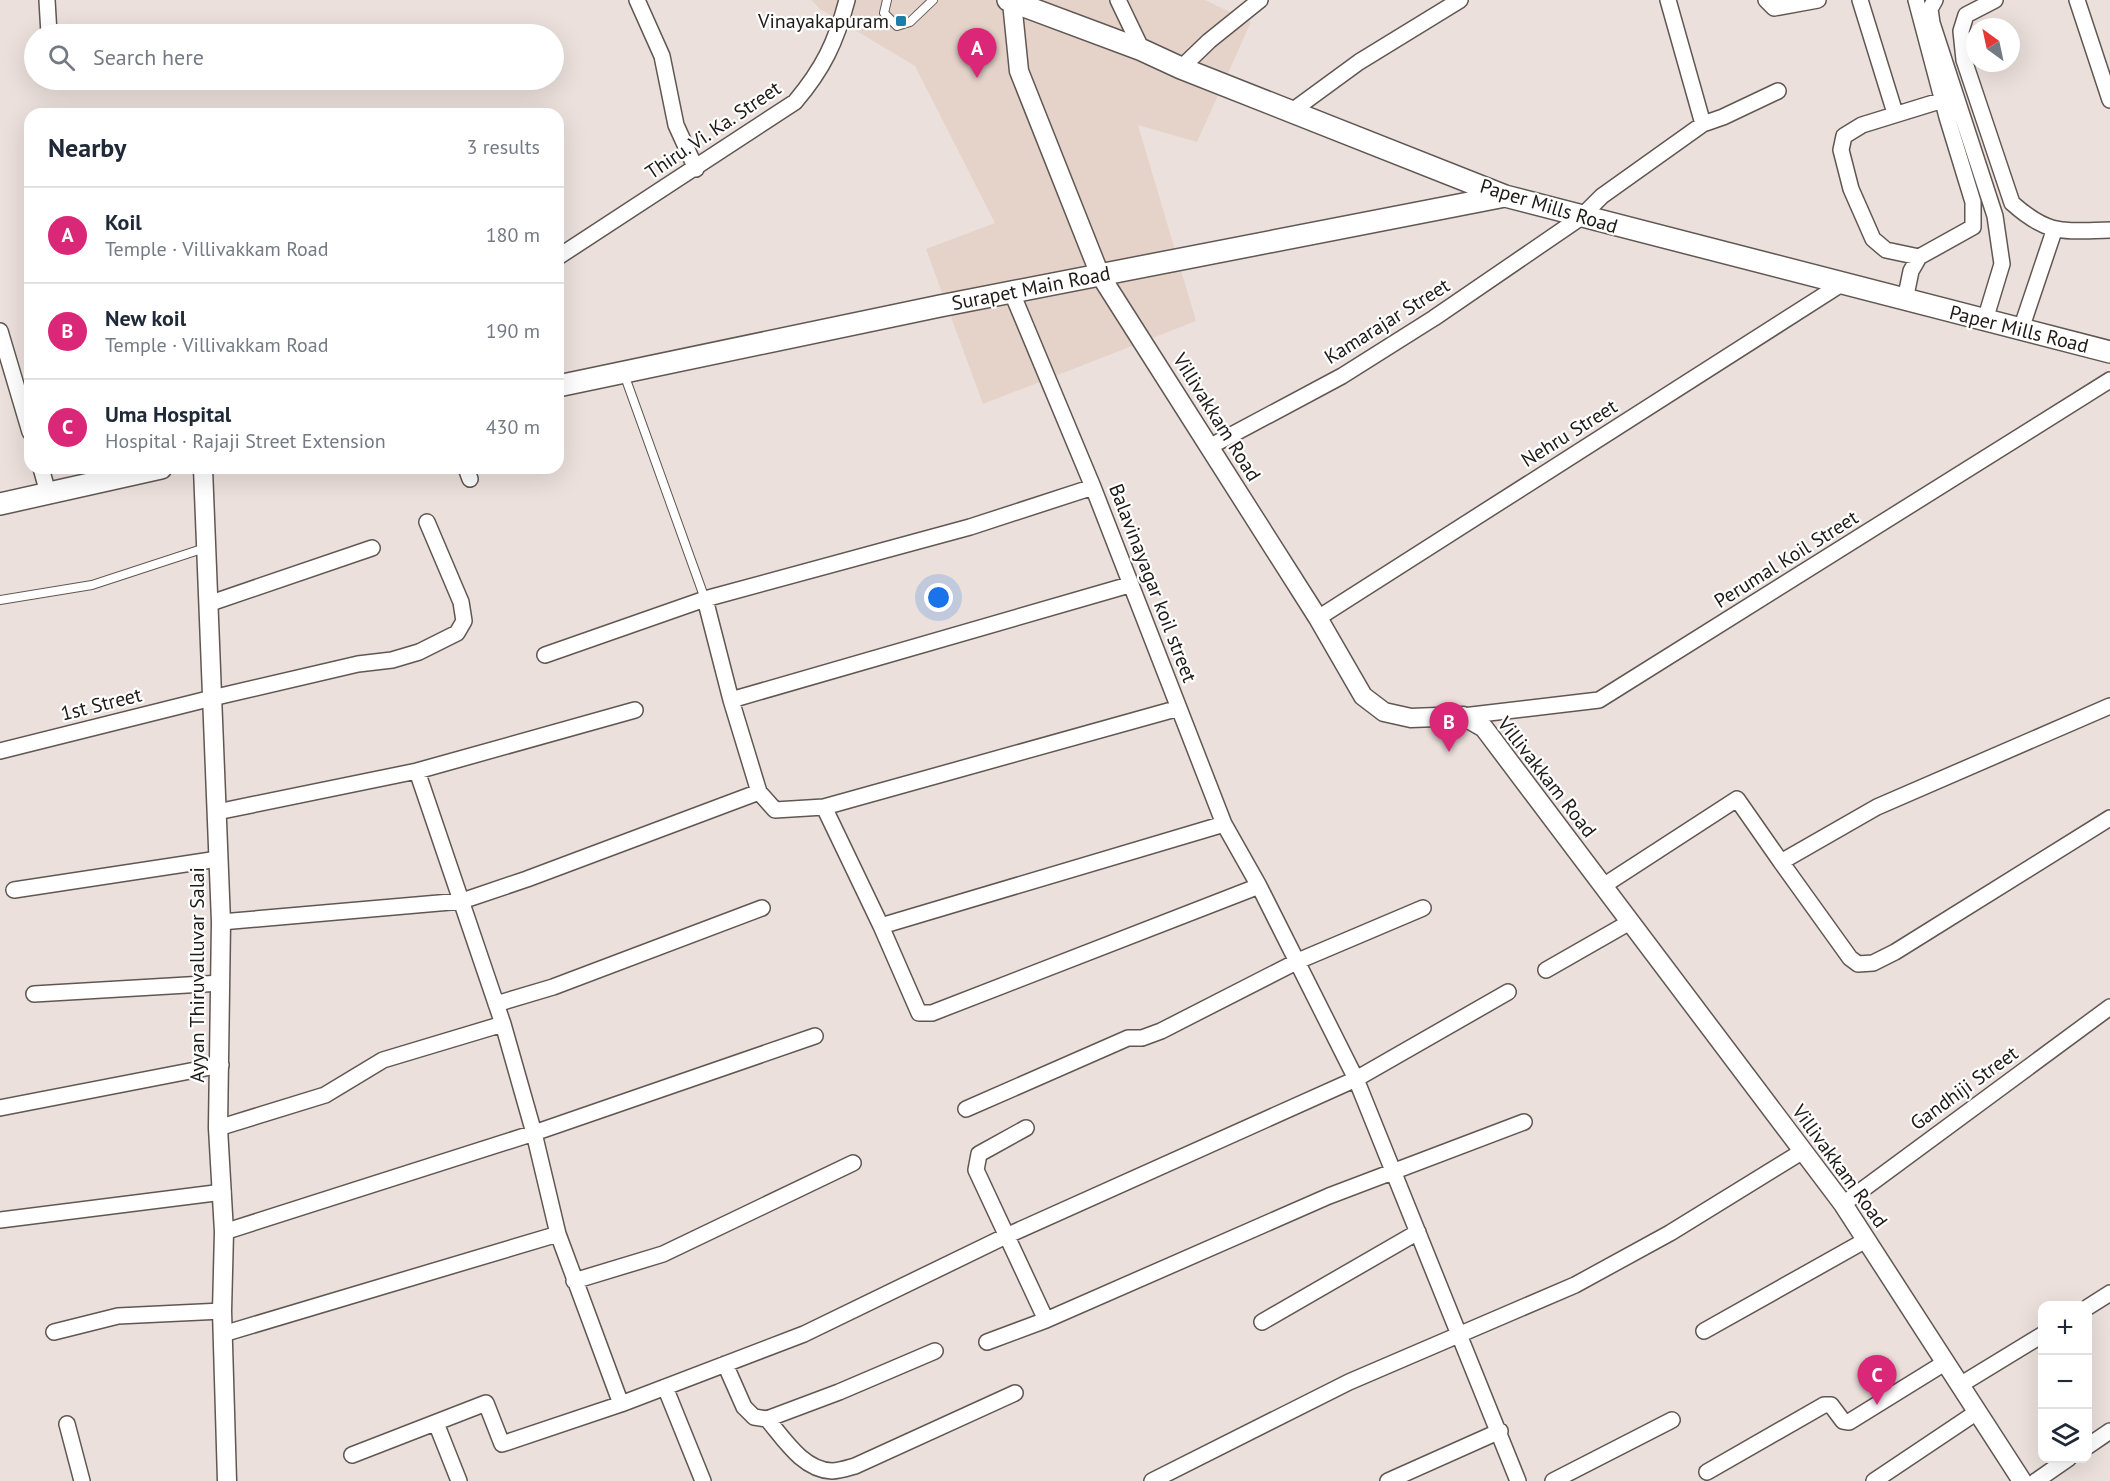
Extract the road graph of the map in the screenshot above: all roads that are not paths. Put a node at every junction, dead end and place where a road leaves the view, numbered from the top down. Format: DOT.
graph roads {
  1 [pos="47,0"];
  2 [pos="637,0"];
  3 [pos="847,0"];
  4 [pos="887,0"];
  5 [pos="933,0"];
  6 [pos="1118,0"];
  7 [pos="1260,0"];
  8 [pos="1460,0"];
  9 [pos="1668,0"];
  10 [pos="1766,0"];
  11 [pos="1818,0"];
  12 [pos="1860,0"];
  13 [pos="1916,0"];
  14 [pos="1935,0"];
  15 [pos="1995,0"];
  16 [pos="2077,0"];
  17 [pos="1010,1"];
  18 [pos="48,24"];
  19 [pos="1142,50"];
  20 [pos="1181,68"];
  21 [pos="1778,92"];
  22 [pos="1943,100"];
  23 [pos="2110,100"];
  24 [pos="1292,111"];
  25 [pos="1895,113"];
  26 [pos="1703,124"];
  27 [pos="696,169"];
  28 [pos="1505,196"];
  29 [pos="1580,218"];
  30 [pos="2110,230"];
  31 [pos="2054,231"];
  32 [pos="564,253"];
  33 [pos="1918,257"];
  34 [pos="1100,274"];
  35 [pos="1843,283"];
  36 [pos="1012,293"];
  37 [pos="1905,300"];
  38 [pos="1985,320"];
  39 [pos="2021,329"];
  40 [pos="0,331"];
  41 [pos="2110,352"];
  42 [pos="623,372"];
  43 [pos="2110,380"];
  44 [pos="564,385"];
  45 [pos="24,412"];
  46 [pos="1209,447"];
  47 [pos="43,474"];
  48 [pos="134,474"];
  49 [pos="203,474"];
  50 [pos="1093,487"];
  51 [pos="48,493"];
  52 [pos="0,504"];
  53 [pos="427,522"];
  54 [pos="206,548"];
  55 [pos="372,548"];
  56 [pos="1129,585"];
  57 [pos="705,598"];
  58 [pos="0,600"];
  59 [pos="208,604"];
  60 [pos="1318,618"];
  61 [pos="545,655"];
  62 [pos="212,698"];
  63 [pos="731,700"];
  64 [pos="2110,706"];
  65 [pos="1179,708"];
  66 [pos="635,710"];
  67 [pos="1463,716"];
  68 [pos="0,751"];
  69 [pos="417,771"];
  70 [pos="759,792"];
  71 [pos="824,807"];
  72 [pos="218,812"];
  73 [pos="2110,818"];
  74 [pos="1224,824"];
  75 [pos="218,859"];
  76 [pos="1781,862"];
  77 [pos="1260,886"];
  78 [pos="1603,886"];
  79 [pos="14,890"];
  80 [pos="462,901"];
  81 [pos="762,908"];
  82 [pos="1423,908"];
  83 [pos="221,922"];
  84 [pos="1630,922"];
  85 [pos="881,926"];
  86 [pos="1298,961"];
  87 [pos="1546,970"];
  88 [pos="221,983"];
  89 [pos="1508,992"];
  90 [pos="34,994"];
  91 [pos="496,1004"];
  92 [pos="2110,1007"];
  93 [pos="503,1024"];
  94 [pos="815,1036"];
  95 [pos="221,1065"];
  96 [pos="1356,1078"];
  97 [pos="0,1108"];
  98 [pos="966,1109"];
  99 [pos="1524,1122"];
  100 [pos="218,1128"];
  101 [pos="1026,1128"];
  102 [pos="534,1133"];
  103 [pos="1803,1151"];
  104 [pos="854,1163"];
  105 [pos="1392,1171"];
  106 [pos="223,1192"];
  107 [pos="1843,1204"];
  108 [pos="0,1220"];
  109 [pos="224,1232"];
  110 [pos="1418,1232"];
  111 [pos="558,1234"];
  112 [pos="1006,1236"];
  113 [pos="1866,1240"];
  114 [pos="574,1281"];
  115 [pos="2110,1293"];
  116 [pos="2092,1304"];
  117 [pos="222,1311"];
  118 [pos="1046,1320"];
  119 [pos="1262,1322"];
  120 [pos="1704,1331"];
  121 [pos="54,1332"];
  122 [pos="224,1334"];
  123 [pos="1459,1335"];
  124 [pos="2038,1338"];
  125 [pos="987,1342"];
  126 [pos="935,1350"];
  127 [pos="1946,1362"];
  128 [pos="725,1364"];
  129 [pos="1960,1385"];
  130 [pos="665,1388"];
  131 [pos="1015,1393"];
  132 [pos="621,1404"];
  133 [pos="1977,1412"];
  134 [pos="767,1419"];
  135 [pos="1672,1420"];
  136 [pos="436,1423"];
  137 [pos="67,1424"];
  138 [pos="1500,1431"];
  139 [pos="2110,1431"];
  140 [pos="2092,1443"];
  141 [pos="352,1455"];
  142 [pos="2062,1463"];
  143 [pos="1707,1472"];
  144 [pos="82,1481"];
  145 [pos="227,1481"];
  146 [pos="459,1481"];
  147 [pos="703,1481"];
  148 [pos="1152,1481"];
  149 [pos="1389,1481"];
  150 [pos="1518,1481"];
  151 [pos="1553,1481"];
  152 [pos="1874,1481"];
  153 [pos="2022,1481"];
  154 [pos="2036,1481"];
  1 -- 18 [label="street"];
  2 -- 27 [label="street"];
  3 -- 27 [label="street, Thiru. Vi. Ka. Street"];
  4 -- 5 [label="lane"];
  6 -- 19 [label="street"];
  7 -- 20 [label="street"];
  8 -- 24 [label="street"];
  9 -- 26 [label="street"];
  10 -- 11 [label="street"];
  12 -- 25 [label="street"];
  13 -- 22 [label="street"];
  14 -- 38 [label="street"];
  15 -- 31 [label="street"];
  16 -- 23 [label="street"];
  17 -- 19 [label="main road, Paper Mills Road"];
  17 -- 34 [label="street, Villivakkam Road"];
  19 -- 20 [label="main road, Paper Mills Road"];
  20 -- 24 [label="main road, Paper Mills Road"];
  21 -- 26 [label="street, Kamarajar Street"];
  22 -- 25 [label="street"];
  22 -- 33 [label="street"];
  24 -- 28 [label="main road, Paper Mills Road"];
  25 -- 33 [label="street"];
  26 -- 29 [label="street, Kamarajar Street"];
  27 -- 32 [label="street, Thiru. Vi. Ka. Street"];
  28 -- 29 [label="main road, Paper Mills Road"];
  28 -- 34 [label="main road, Surapet Main Road"];
  29 -- 35 [label="main road, Paper Mills Road"];
  29 -- 46 [label="street, Kamarajar Street"];
  30 -- 31 [label="street"];
  31 -- 39 [label="street"];
  33 -- 37 [label="street"];
  34 -- 36 [label="main road, Surapet Main Road"];
  34 -- 46 [label="street, Villivakkam Road"];
  35 -- 37 [label="main road, Paper Mills Road"];
  35 -- 60 [label="street, Nehru Street"];
  36 -- 42 [label="main road, Surapet Main Road"];
  36 -- 50 [label="street, Balavinayagar koil street"];
  37 -- 38 [label="main road, Paper Mills Road"];
  38 -- 39 [label="main road, Paper Mills Road"];
  39 -- 41 [label="main road, Paper Mills Road"];
  40 -- 45 [label="street"];
  42 -- 44 [label="main road, Surapet Main Road"];
  42 -- 57 [label="lane"];
  43 -- 67 [label="street, Perumal Koil Street"];
  46 -- 60 [label="street, Villivakkam Road"];
  47 -- 51 [label="street"];
  48 -- 51 [label="main road"];
  49 -- 54 [label="street, Ayyan Thiruvalluvar Salai"];
  50 -- 56 [label="street, Balavinayagar koil street"];
  50 -- 57 [label="street"];
  51 -- 52 [label="main road"];
  53 -- 62 [label="street, 1st Street"];
  54 -- 58 [label="lane"];
  54 -- 59 [label="street, Ayyan Thiruvalluvar Salai"];
  55 -- 59 [label="street"];
  56 -- 63 [label="street"];
  56 -- 65 [label="street, Balavinayagar koil street"];
  57 -- 61 [label="street"];
  57 -- 63 [label="street"];
  59 -- 62 [label="street, Ayyan Thiruvalluvar Salai"];
  60 -- 67 [label="street, Villivakkam Road"];
  62 -- 68 [label="street, 1st Street"];
  62 -- 72 [label="street, Ayyan Thiruvalluvar Salai"];
  63 -- 70 [label="street"];
  64 -- 76 [label="street"];
  65 -- 71 [label="street"];
  65 -- 74 [label="street, Balavinayagar koil street"];
  66 -- 69 [label="street"];
  67 -- 78 [label="street, Villivakkam Road"];
  69 -- 72 [label="street"];
  69 -- 80 [label="street"];
  70 -- 71 [label="street"];
  70 -- 80 [label="street"];
  71 -- 85 [label="street"];
  72 -- 75 [label="street, Ayyan Thiruvalluvar Salai"];
  73 -- 76 [label="street"];
  74 -- 77 [label="street, Balavinayagar koil street"];
  74 -- 85 [label="street"];
  75 -- 79 [label="street"];
  75 -- 83 [label="street, Ayyan Thiruvalluvar Salai"];
  76 -- 78 [label="street"];
  77 -- 85 [label="street"];
  77 -- 86 [label="street, Balavinayagar koil street"];
  78 -- 84 [label="street, Villivakkam Road"];
  80 -- 83 [label="street"];
  80 -- 91 [label="street"];
  81 -- 91 [label="street"];
  82 -- 86 [label="street"];
  83 -- 88 [label="street, Ayyan Thiruvalluvar Salai"];
  84 -- 87 [label="street"];
  84 -- 103 [label="street, Villivakkam Road"];
  86 -- 96 [label="street, Balavinayagar koil street"];
  86 -- 98 [label="street"];
  88 -- 90 [label="street"];
  88 -- 95 [label="street, Ayyan Thiruvalluvar Salai"];
  89 -- 96 [label="street"];
  91 -- 93 [label="street"];
  92 -- 107 [label="street, Gandhiji Street"];
  93 -- 100 [label="street"];
  93 -- 102 [label="street"];
  94 -- 102 [label="street"];
  95 -- 97 [label="street"];
  95 -- 100 [label="street, Ayyan Thiruvalluvar Salai"];
  96 -- 105 [label="street, Balavinayagar koil street"];
  96 -- 112 [label="street"];
  99 -- 105 [label="street"];
  100 -- 106 [label="street, Ayyan Thiruvalluvar Salai"];
  101 -- 112 [label="street"];
  102 -- 109 [label="street"];
  102 -- 111 [label="street"];
  103 -- 107 [label="street, Villivakkam Road"];
  103 -- 123 [label="street"];
  104 -- 114 [label="street"];
  105 -- 110 [label="street, Balavinayagar koil street"];
  105 -- 118 [label="street"];
  106 -- 108 [label="street"];
  106 -- 109 [label="street, Ayyan Thiruvalluvar Salai"];
  107 -- 113 [label="street, Villivakkam Road"];
  109 -- 117 [label="street, Ayyan Thiruvalluvar Salai"];
  110 -- 119 [label="street"];
  110 -- 123 [label="street, Balavinayagar koil street"];
  111 -- 114 [label="street"];
  111 -- 122 [label="street"];
  112 -- 118 [label="street"];
  112 -- 128 [label="street"];
  113 -- 120 [label="street"];
  113 -- 127 [label="street, Villivakkam Road"];
  114 -- 132 [label="street"];
  115 -- 116 [label="street"];
  117 -- 121 [label="street"];
  117 -- 122 [label="street, Ayyan Thiruvalluvar Salai"];
  118 -- 125 [label="street"];
  122 -- 145 [label="street, Ayyan Thiruvalluvar Salai"];
  123 -- 138 [label="street, Balavinayagar koil street"];
  123 -- 148 [label="street"];
  124 -- 129 [label="street"];
  126 -- 134 [label="street"];
  127 -- 129 [label="street, Villivakkam Road"];
  127 -- 143 [label="street"];
  128 -- 130 [label="street"];
  128 -- 134 [label="street"];
  129 -- 133 [label="street, Villivakkam Road"];
  130 -- 132 [label="street"];
  130 -- 147 [label="street"];
  131 -- 134 [label="street"];
  132 -- 136 [label="street"];
  133 -- 152 [label="street"];
  133 -- 153 [label="street, Villivakkam Road"];
  135 -- 151 [label="street"];
  136 -- 141 [label="street"];
  136 -- 146 [label="street"];
  137 -- 144 [label="street"];
  138 -- 149 [label="street"];
  138 -- 150 [label="street, Balavinayagar koil street"];
  139 -- 140 [label="street"];
  142 -- 154 [label="street"];
}
